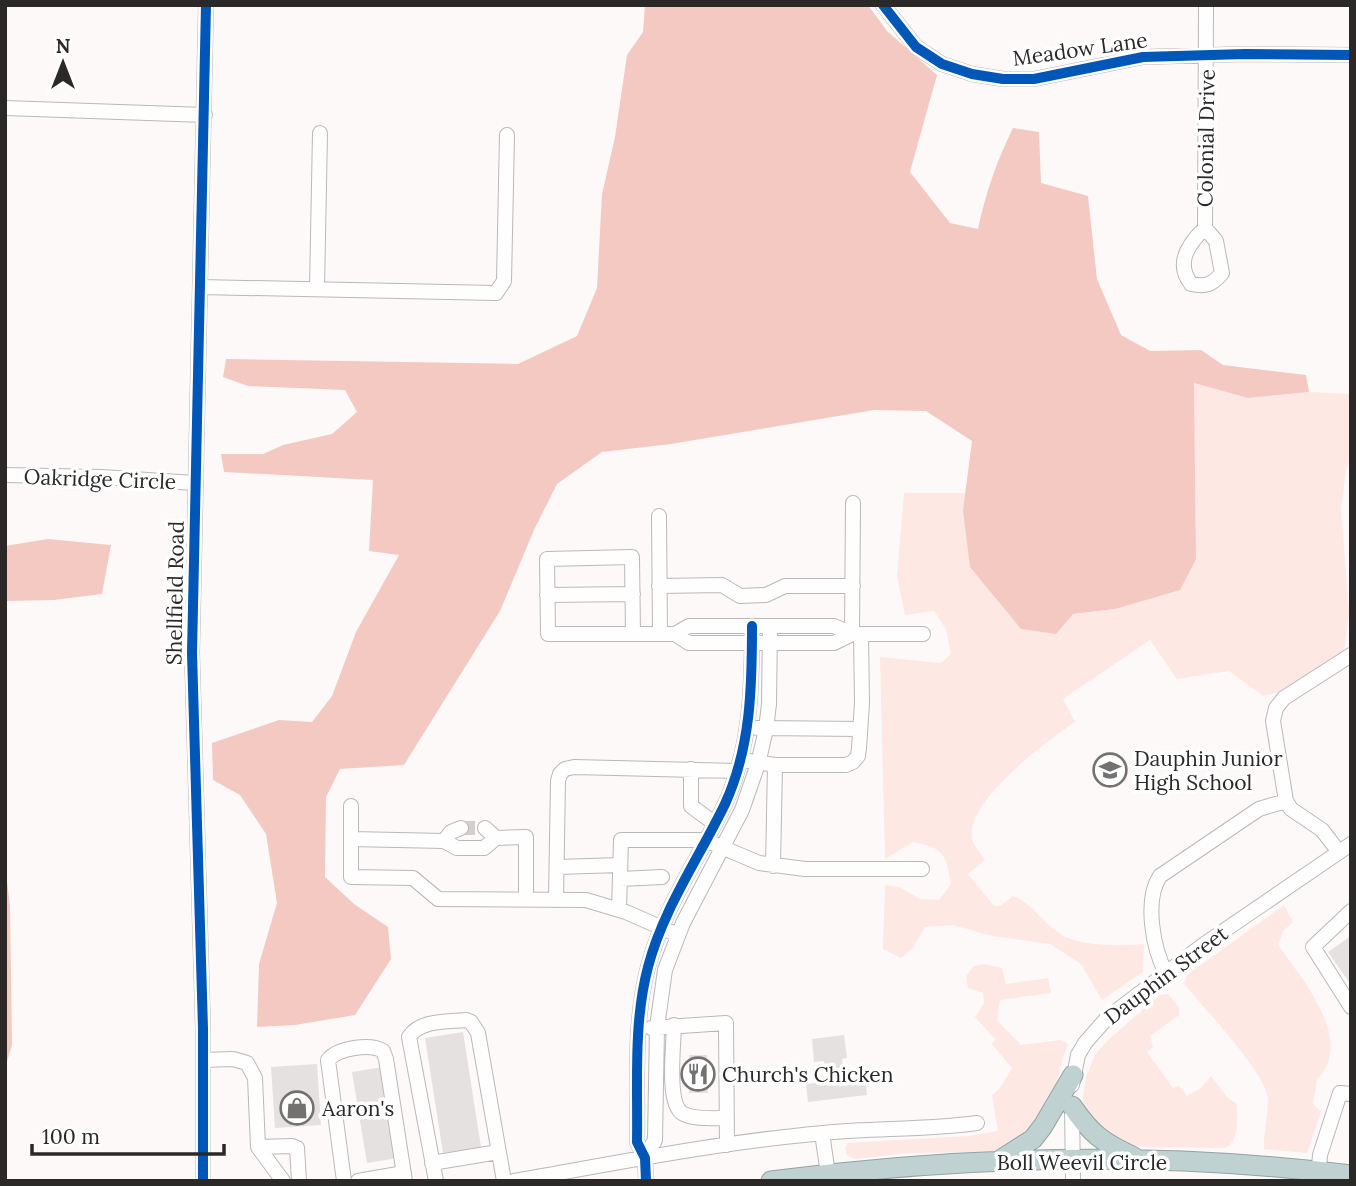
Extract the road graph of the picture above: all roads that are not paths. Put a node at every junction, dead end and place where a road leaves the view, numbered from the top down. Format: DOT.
graph roads {
  1 [pos="206,5"];
  2 [pos="883,5"];
  3 [pos="1206,5"];
  4 [pos="1207,55"];
  5 [pos="1351,55"];
  6 [pos="5,108"];
  7 [pos="205,115"];
  8 [pos="320,133"];
  9 [pos="507,135"];
  10 [pos="1205,228"];
  11 [pos="200,287"];
  12 [pos="317,289"];
  13 [pos="5,475"];
  14 [pos="195,483"];
  15 [pos="853,503"];
  16 [pos="659,516"];
  17 [pos="659,586"];
  18 [pos="852,586"];
  19 [pos="633,594"];
  20 [pos="547,595"];
  21 [pos="752,626"];
  22 [pos="770,626"];
  23 [pos="633,634"];
  24 [pos="660,634"];
  25 [pos="675,634"];
  26 [pos="857,634"];
  27 [pos="923,635"];
  28 [pos="752,643"];
  29 [pos="770,643"];
  30 [pos="1351,655"];
  31 [pos="748,727"];
  32 [pos="766,729"];
  33 [pos="860,729"];
  34 [pos="739,764"];
  35 [pos="758,764"];
  36 [pos="775,765"];
  37 [pos="691,769"];
  38 [pos="1286,801"];
  39 [pos="351,806"];
  40 [pos="715,823"];
  41 [pos="460,828"];
  42 [pos="351,839"];
  43 [pos="705,840"];
  44 [pos="444,841"];
  45 [pos="722,848"];
  46 [pos="1345,848"];
  47 [pos="774,866"];
  48 [pos="557,867"];
  49 [pos="922,869"];
  50 [pos="620,872"];
  51 [pos="662,877"];
  52 [pos="526,899"];
  53 [pos="556,899"];
  54 [pos="619,910"];
  55 [pos="1351,911"];
  56 [pos="662,928"];
  57 [pos="678,935"];
  58 [pos="1166,974"];
  59 [pos="1351,1007"];
  60 [pos="674,1025"];
  61 [pos="657,1027"];
  62 [pos="639,1030"];
  63 [pos="203,1060"];
  64 [pos="1073,1075"];
  65 [pos="1351,1094"];
  66 [pos="1072,1105"];
  67 [pos="727,1118"];
  68 [pos="977,1123"];
  69 [pos="822,1133"];
  70 [pos="727,1145"];
  71 [pos="258,1147"];
  72 [pos="498,1152"];
  73 [pos="645,1158"];
  74 [pos="1073,1160"];
  75 [pos="1141,1160"];
  76 [pos="998,1161"];
  77 [pos="432,1163"];
  78 [pos="1351,1175"];
  79 [pos="1318,1176"];
  80 [pos="404,1177"];
  81 [pos="829,1177"];
  82 [pos="203,1181"];
  83 [pos="283,1181"];
  84 [pos="299,1181"];
  85 [pos="344,1181"];
  86 [pos="358,1181"];
  87 [pos="436,1181"];
  88 [pos="504,1181"];
  89 [pos="514,1181"];
  90 [pos="646,1181"];
  91 [pos="771,1181"];
  92 [pos="1073,1181"];
  1 -- 7 [label="street, Shellfield Road"];
  2 -- 4 [label="street, Meadow Lane"];
  3 -- 4 [label="street, Colonial Drive"];
  4 -- 5 [label="street, Meadow Lane"];
  4 -- 10 [label="street, Colonial Drive"];
  6 -- 7 [label="street"];
  7 -- 11 [label="street, Shellfield Road"];
  8 -- 12 [label="street"];
  9 -- 12 [label="street"];
  11 -- 12 [label="street"];
  11 -- 14 [label="street, Shellfield Road"];
  13 -- 14 [label="street, Oakridge Circle"];
  14 -- 63 [label="street, Shellfield Road"];
  15 -- 18 [label="street"];
  16 -- 17 [label="street"];
  17 -- 18 [label="street"];
  17 -- 24 [label="street"];
  18 -- 26 [label="street"];
  19 -- 20 [label="street"];
  19 -- 20 [label="street"];
  19 -- 23 [label="street"];
  20 -- 23 [label="street"];
  21 -- 22 [label="street"];
  21 -- 25 [label="street"];
  21 -- 28 [label="street"];
  22 -- 26 [label="street"];
  22 -- 29 [label="street"];
  23 -- 24 [label="street"];
  24 -- 25 [label="street"];
  25 -- 28 [label="street"];
  26 -- 27 [label="street"];
  26 -- 29 [label="street"];
  26 -- 33 [label="street"];
  28 -- 29 [label="street"];
  28 -- 31 [label="street"];
  29 -- 32 [label="street"];
  30 -- 38 [label="street"];
  31 -- 32 [label="street"];
  31 -- 34 [label="street"];
  32 -- 33 [label="street"];
  32 -- 35 [label="street"];
  33 -- 36 [label="street"];
  34 -- 35 [label="street"];
  34 -- 37 [label="street"];
  34 -- 40 [label="street"];
  35 -- 36 [label="street"];
  35 -- 45 [label="street"];
  36 -- 47 [label="street"];
  37 -- 40 [label="street"];
  37 -- 48 [label="street"];
  38 -- 46 [label="street"];
  38 -- 58 [label="street"];
  39 -- 42 [label="street"];
  40 -- 43 [label="street"];
  41 -- 44 [label="street"];
  42 -- 44 [label="street"];
  42 -- 52 [label="street"];
  43 -- 45 [label="street"];
  43 -- 50 [label="street"];
  43 -- 56 [label="street"];
  44 -- 52 [label="street"];
  45 -- 47 [label="street"];
  45 -- 57 [label="street"];
  46 -- 58 [label="street, Dauphin Street"];
  47 -- 49 [label="street"];
  48 -- 50 [label="street"];
  48 -- 53 [label="street"];
  50 -- 51 [label="street"];
  50 -- 54 [label="street"];
  52 -- 53 [label="street"];
  53 -- 54 [label="street"];
  54 -- 56 [label="street"];
  55 -- 59 [label="street"];
  56 -- 57 [label="street"];
  56 -- 62 [label="street"];
  57 -- 61 [label="street"];
  58 -- 64 [label="street, Dauphin Street"];
  60 -- 61 [label="street"];
  60 -- 67 [label="street"];
  60 -- 67 [label="street"];
  61 -- 62 [label="street"];
  61 -- 73 [label="street"];
  62 -- 73 [label="street"];
  63 -- 71 [label="street"];
  63 -- 82 [label="street, Shellfield Road"];
  64 -- 66 [label="street, Dauphin Street"];
  64 -- 76 [label="highway"];
  65 -- 79 [label="street"];
  66 -- 74 [label="street, Dauphin Street"];
  66 -- 75 [label="highway"];
  67 -- 70 [label="street"];
  68 -- 69 [label="street"];
  69 -- 70 [label="street"];
  69 -- 81 [label="street"];
  70 -- 73 [label="street"];
  71 -- 83 [label="street"];
  71 -- 84 [label="street"];
  72 -- 77 [label="street"];
  72 -- 77 [label="street"];
  72 -- 88 [label="street"];
  73 -- 89 [label="street"];
  73 -- 90 [label="street"];
  74 -- 75 [label="highway, Boll Weevil Circle"];
  74 -- 76 [label="highway, Boll Weevil Circle"];
  74 -- 92 [label="street, Dauphin Street"];
  75 -- 79 [label="highway, Boll Weevil Circle"];
  76 -- 81 [label="highway, Boll Weevil Circle"];
  77 -- 87 [label="street"];
  78 -- 79 [label="highway, Boll Weevil Circle"];
  80 -- 85 [label="street"];
  80 -- 86 [label="street"];
  81 -- 91 [label="highway, Boll Weevil Circle"];
}
